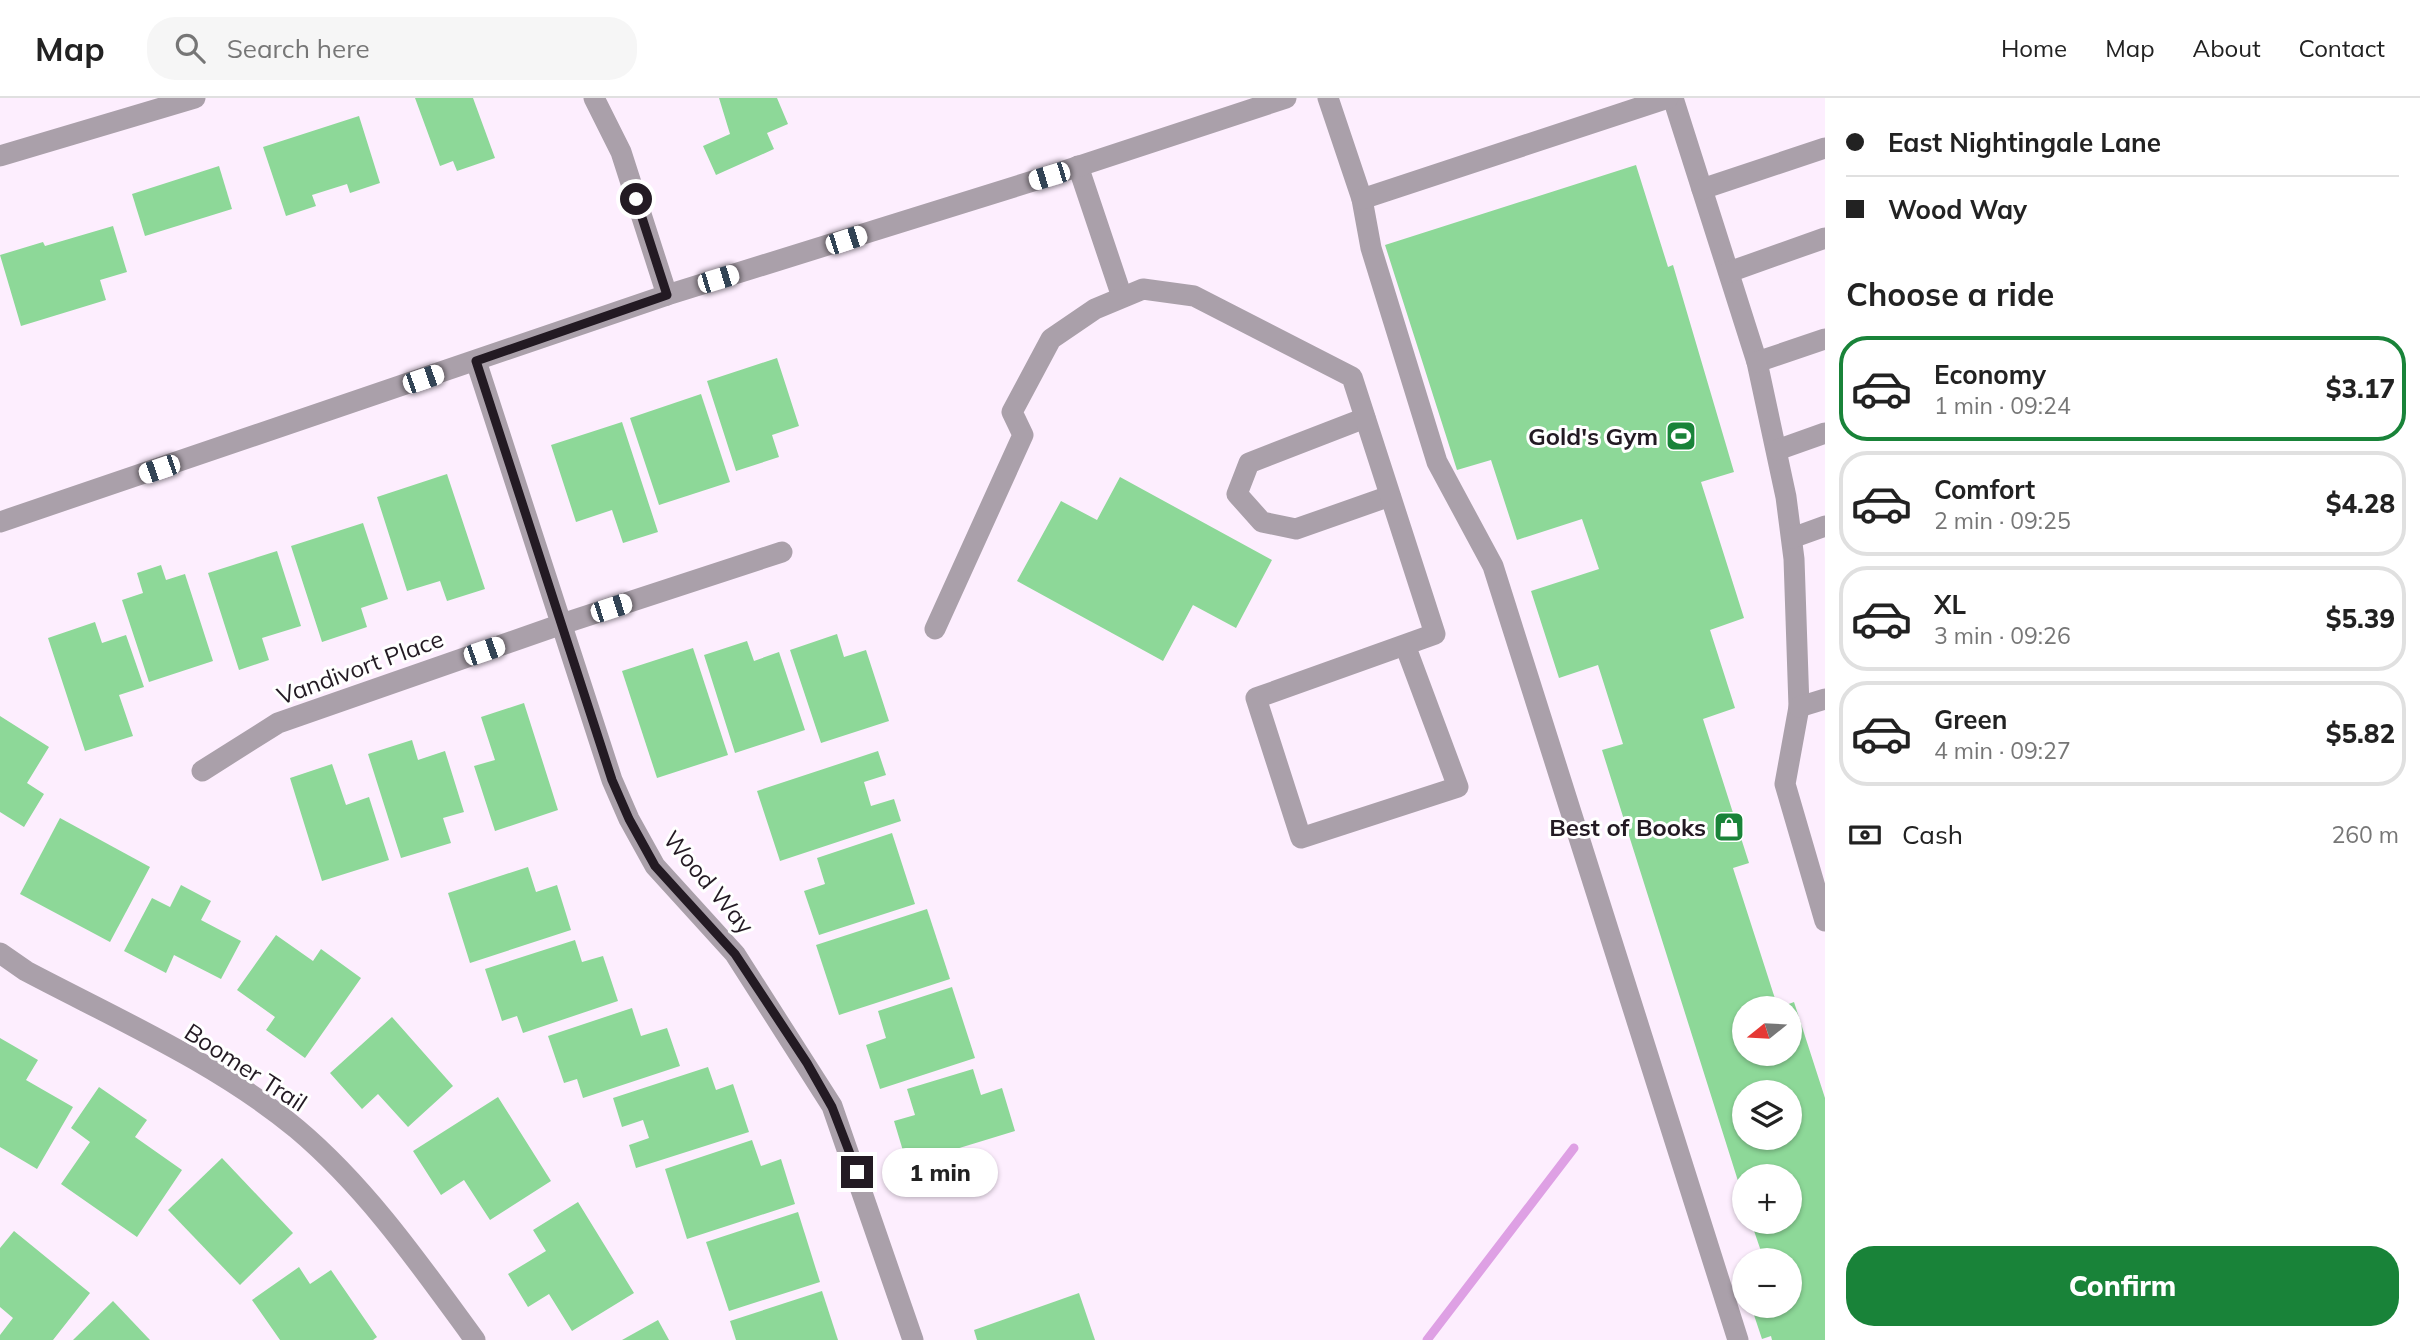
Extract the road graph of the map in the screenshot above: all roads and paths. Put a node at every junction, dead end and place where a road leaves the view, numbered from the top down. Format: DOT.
graph roads {
  1 [pos="195,98"];
  2 [pos="594,98"];
  3 [pos="1286,98"];
  4 [pos="1328,98"];
  5 [pos="1670,98"];
  6 [pos="1825,148"];
  7 [pos="0,156"];
  8 [pos="1078,166"];
  9 [pos="1702,189"];
  10 [pos="1362,199"];
  11 [pos="1825,238"];
  12 [pos="1729,272"];
  13 [pos="667,295"];
  14 [pos="1122,297"];
  15 [pos="1825,339"];
  16 [pos="476,361"];
  17 [pos="1757,362"];
  18 [pos="1365,418"];
  19 [pos="1825,433"];
  20 [pos="1777,450"];
  21 [pos="1391,496"];
  22 [pos="0,522"];
  23 [pos="1825,526"];
  24 [pos="1792,538"];
  25 [pos="782,552"];
  26 [pos="562,624"];
  27 [pos="935,629"];
  28 [pos="1405,645"];
  29 [pos="1825,699"];
  30 [pos="1799,707"];
  31 [pos="202,771"];
  32 [pos="1821,893"];
  33 [pos="1825,921"];
  34 [pos="0,953"];
  35 [pos="475,1340"];
  36 [pos="913,1340"];
  37 [pos="1738,1340"];
  1 -- 7 [label="street"];
  2 -- 13 [label="street"];
  3 -- 8 [label="street"];
  4 -- 10 [label="street"];
  5 -- 9 [label="street"];
  5 -- 10 [label="street"];
  6 -- 9 [label="street"];
  8 -- 13 [label="street"];
  8 -- 14 [label="street"];
  9 -- 12 [label="street"];
  10 -- 37 [label="street"];
  11 -- 12 [label="street"];
  12 -- 17 [label="street"];
  13 -- 16 [label="street"];
  14 -- 18 [label="street"];
  14 -- 27 [label="street"];
  15 -- 17 [label="street"];
  16 -- 22 [label="street"];
  16 -- 26 [label="street, Wood Way"];
  17 -- 20 [label="street"];
  18 -- 21 [label="street"];
  18 -- 21 [label="street"];
  19 -- 20 [label="street"];
  20 -- 24 [label="street"];
  21 -- 28 [label="street"];
  23 -- 24 [label="street"];
  24 -- 30 [label="street"];
  25 -- 26 [label="street, Vandivort Place"];
  26 -- 31 [label="street, Vandivort Place"];
  26 -- 36 [label="street, Wood Way"];
  28 -- 28 [label="street"];
  29 -- 30 [label="street"];
  30 -- 32 [label="street"];
  32 -- 33 [label="street"];
  34 -- 35 [label="street, Boomer Trail"];
}
